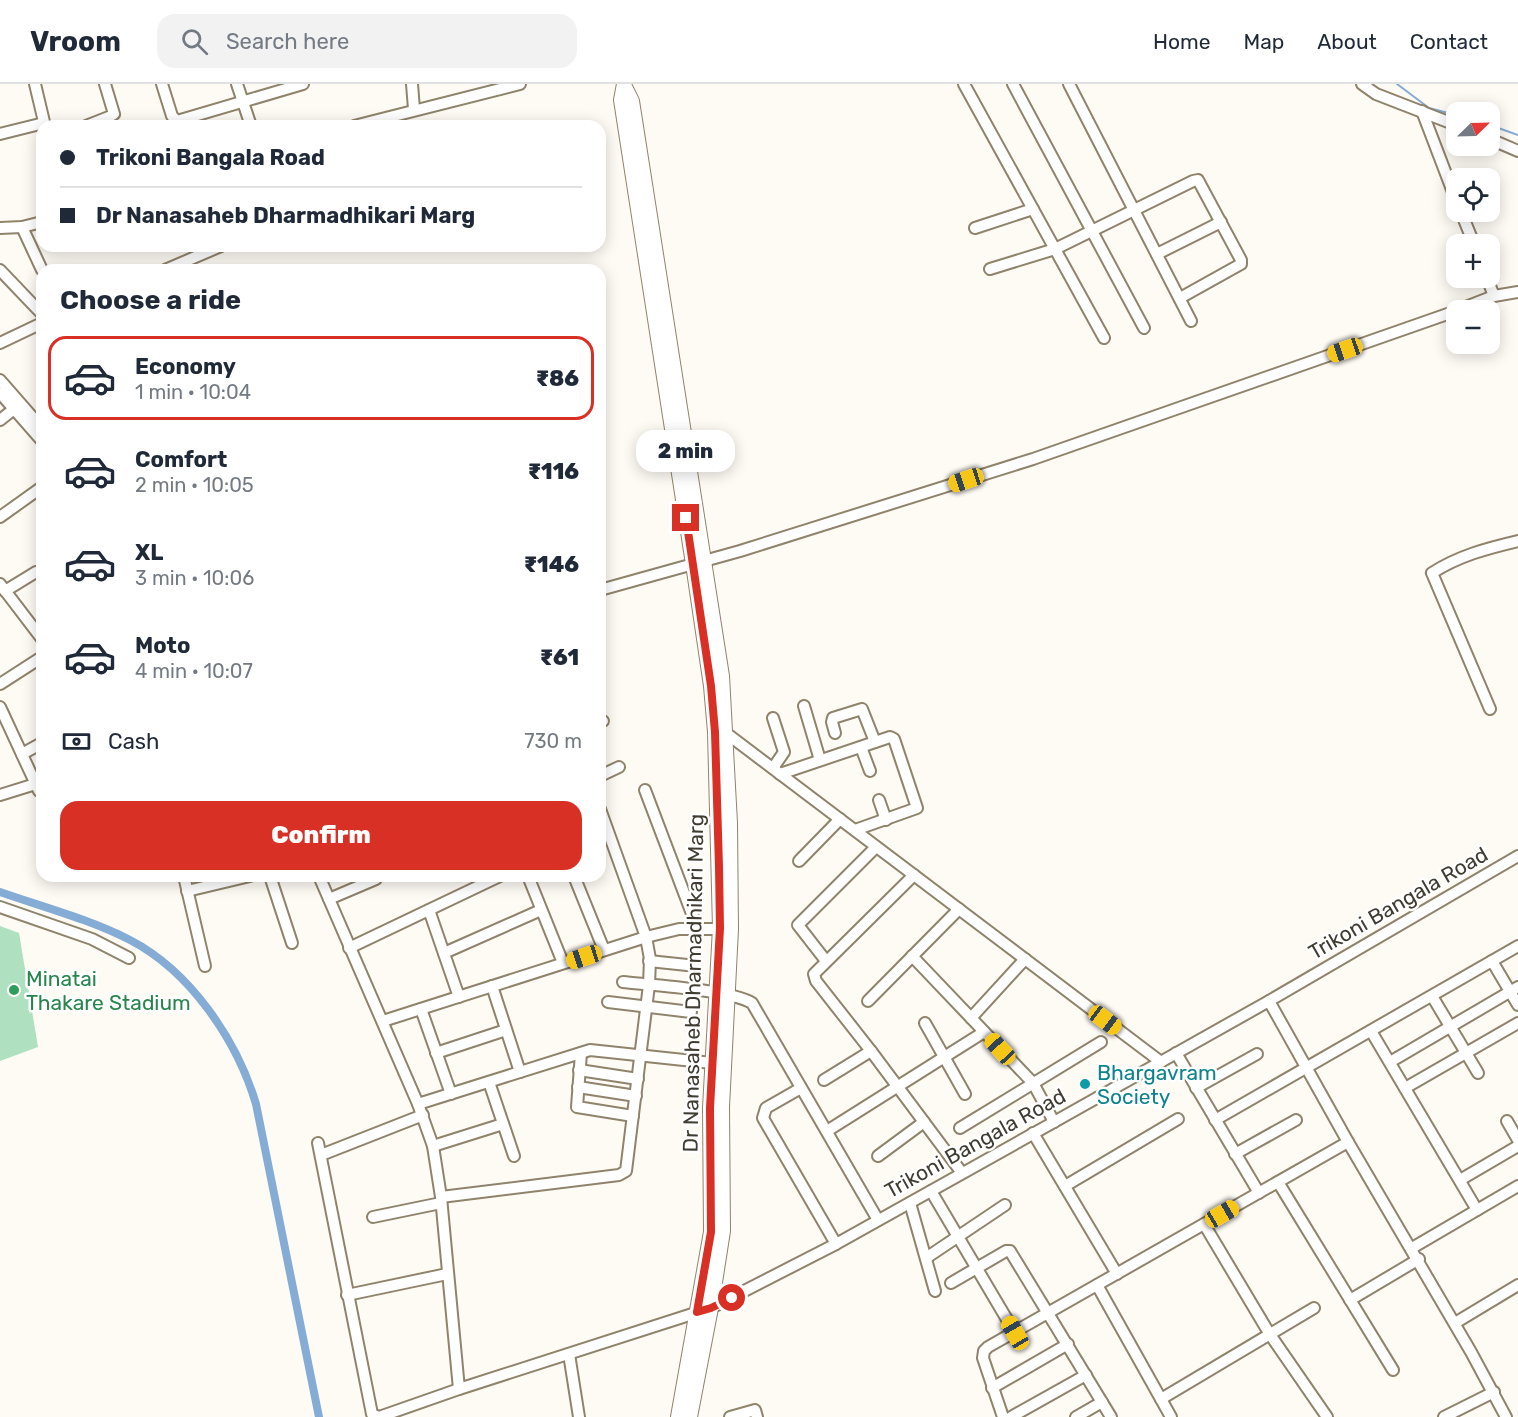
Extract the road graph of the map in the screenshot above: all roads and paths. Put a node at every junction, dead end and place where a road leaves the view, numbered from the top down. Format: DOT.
graph roads {
  1 [pos="35,84"];
  2 [pos="105,84"];
  3 [pos="162,84"];
  4 [pos="237,84"];
  5 [pos="303,84"];
  6 [pos="412,84"];
  7 [pos="520,84"];
  8 [pos="964,84"];
  9 [pos="1013,84"];
  10 [pos="1069,84"];
  11 [pos="1362,84"];
  12 [pos="624,86"];
  13 [pos="243,102"];
  14 [pos="414,109"];
  15 [pos="1422,111"];
  16 [pos="43,120"];
  17 [pos="101,120"];
  18 [pos="176,120"];
  19 [pos="180,120"];
  20 [pos="249,120"];
  21 [pos="375,120"];
  22 [pos="1446,122"];
  23 [pos="36,126"];
  24 [pos="0,134"];
  25 [pos="1500,143"];
  26 [pos="1518,151"];
  27 [pos="1446,174"];
  28 [pos="1033,209"];
  29 [pos="1135,210"];
  30 [pos="1221,222"];
  31 [pos="36,224"];
  32 [pos="22,227"];
  33 [pos="0,228"];
  34 [pos="975,228"];
  35 [pos="1093,232"];
  36 [pos="1055,249"];
  37 [pos="207,252"];
  38 [pos="1157,254"];
  39 [pos="39,264"];
  40 [pos="179,264"];
  41 [pos="990,268"];
  42 [pos="0,270"];
  43 [pos="1490,288"];
  44 [pos="1518,292"];
  45 [pos="1494,296"];
  46 [pos="1180,298"];
  47 [pos="1484,300"];
  48 [pos="36,308"];
  49 [pos="1446,315"];
  50 [pos="1191,321"];
  51 [pos="36,326"];
  52 [pos="1144,328"];
  53 [pos="1104,338"];
  54 [pos="0,344"];
  55 [pos="0,380"];
  56 [pos="0,393"];
  57 [pos="14,409"];
  58 [pos="0,420"];
  59 [pos="36,421"];
  60 [pos="36,434"];
  61 [pos="36,491"];
  62 [pos="0,517"];
  63 [pos="1518,541"];
  64 [pos="698,563"];
  65 [pos="36,572"];
  66 [pos="3,588"];
  67 [pos="606,588"];
  68 [pos="36,631"];
  69 [pos="36,661"];
  70 [pos="0,684"];
  71 [pos="804,706"];
  72 [pos="0,707"];
  73 [pos="1490,709"];
  74 [pos="773,718"];
  75 [pos="721,733"];
  76 [pos="835,733"];
  77 [pos="875,742"];
  78 [pos="36,746"];
  79 [pos="861,747"];
  80 [pos="22,754"];
  81 [pos="820,760"];
  82 [pos="620,767"];
  83 [pos="776,771"];
  84 [pos="870,771"];
  85 [pos="606,773"];
  86 [pos="36,780"];
  87 [pos="36,788"];
  88 [pos="36,788"];
  89 [pos="645,790"];
  90 [pos="0,795"];
  91 [pos="879,800"];
  92 [pos="0,802"];
  93 [pos="840,819"];
  94 [pos="886,820"];
  95 [pos="606,826"];
  96 [pos="855,831"];
  97 [pos="876,847"];
  98 [pos="1518,856"];
  99 [pos="799,861"];
  100 [pos="914,875"];
  101 [pos="185,882"];
  102 [pos="225,882"];
  103 [pos="272,882"];
  104 [pos="322,882"];
  105 [pos="369,882"];
  106 [pos="487,882"];
  107 [pos="530,882"];
  108 [pos="576,882"];
  109 [pos="187,891"];
  110 [pos="329,899"];
  111 [pos="0,907"];
  112 [pos="959,909"];
  113 [pos="429,910"];
  114 [pos="541,910"];
  115 [pos="697,927"];
  116 [pos="725,928"];
  117 [pos="646,937"];
  118 [pos="292,944"];
  119 [pos="1518,946"];
  120 [pos="350,948"];
  121 [pos="604,950"];
  122 [pos="444,953"];
  123 [pos="912,956"];
  124 [pos="129,958"];
  125 [pos="1025,959"];
  126 [pos="650,961"];
  127 [pos="826,961"];
  128 [pos="1492,961"];
  129 [pos="563,963"];
  130 [pos="687,965"];
  131 [pos="205,966"];
  132 [pos="623,982"];
  133 [pos="649,985"];
  134 [pos="492,986"];
  135 [pos="1514,989"];
  136 [pos="722,994"];
  137 [pos="1432,996"];
  138 [pos="459,997"];
  139 [pos="867,1001"];
  140 [pos="1269,1001"];
  141 [pos="608,1002"];
  142 [pos="1518,1005"];
  143 [pos="646,1006"];
  144 [pos="421,1009"];
  145 [pos="691,1012"];
  146 [pos="971,1018"];
  147 [pos="383,1021"];
  148 [pos="925,1023"];
  149 [pos="1518,1023"];
  150 [pos="1450,1027"];
  151 [pos="506,1030"];
  152 [pos="1371,1031"];
  153 [pos="984,1032"];
  154 [pos="1101,1042"];
  155 [pos="871,1050"];
  156 [pos="436,1053"];
  157 [pos="581,1053"];
  158 [pos="1176,1053"];
  159 [pos="1466,1053"];
  160 [pos="1257,1054"];
  161 [pos="641,1055"];
  162 [pos="945,1058"];
  163 [pos="1161,1062"];
  164 [pos="1390,1062"];
  165 [pos="712,1063"];
  166 [pos="1307,1068"];
  167 [pos="579,1070"];
  168 [pos="520,1072"];
  169 [pos="1478,1072"];
  170 [pos="638,1079"];
  171 [pos="824,1080"];
  172 [pos="489,1082"];
  173 [pos="1033,1083"];
  174 [pos="578,1087"];
  175 [pos="898,1087"];
  176 [pos="801,1088"];
  177 [pos="1196,1088"];
  178 [pos="1405,1088"];
  179 [pos="451,1094"];
  180 [pos="965,1094"];
  181 [pos="636,1096"];
  182 [pos="421,1110"];
  183 [pos="633,1116"];
  184 [pos="1178,1119"];
  185 [pos="1215,1120"];
  186 [pos="1296,1120"];
  187 [pos="1507,1121"];
  188 [pos="924,1122"];
  189 [pos="1054,1122"];
  190 [pos="503,1124"];
  191 [pos="960,1128"];
  192 [pos="827,1131"];
  193 [pos="1033,1133"];
  194 [pos="1518,1140"];
  195 [pos="1348,1142"];
  196 [pos="318,1143"];
  197 [pos="433,1146"];
  198 [pos="1518,1146"];
  199 [pos="1235,1154"];
  200 [pos="321,1155"];
  201 [pos="514,1156"];
  202 [pos="878,1156"];
  203 [pos="962,1173"];
  204 [pos="1460,1180"];
  205 [pos="1278,1182"];
  206 [pos="1065,1186"];
  207 [pos="1518,1186"];
  208 [pos="931,1191"];
  209 [pos="1258,1193"];
  210 [pos="441,1200"];
  211 [pos="910,1203"];
  212 [pos="1005,1205"];
  213 [pos="1477,1210"];
  214 [pos="373,1217"];
  215 [pos="878,1220"];
  216 [pos="1204,1224"];
  217 [pos="958,1237"];
  218 [pos="836,1244"];
  219 [pos="1412,1248"];
  220 [pos="926,1258"];
  221 [pos="1419,1259"];
  222 [pos="976,1268"];
  223 [pos="447,1274"];
  224 [pos="1117,1274"];
  225 [pos="951,1283"];
  226 [pos="1097,1285"];
  227 [pos="1518,1285"];
  228 [pos="935,1291"];
  229 [pos="347,1294"];
  230 [pos="1350,1300"];
  231 [pos="711,1308"];
  232 [pos="1314,1308"];
  233 [pos="697,1312"];
  234 [pos="1049,1313"];
  235 [pos="1455,1323"];
  236 [pos="1015,1333"];
  237 [pos="1269,1333"];
  238 [pos="1068,1344"];
  239 [pos="570,1354"];
  240 [pos="1393,1370"];
  241 [pos="1086,1375"];
  242 [pos="992,1388"];
  243 [pos="459,1389"];
  244 [pos="1494,1392"];
  245 [pos="1161,1399"];
  246 [pos="1102,1402"];
  247 [pos="579,1417"];
  248 [pos="678,1417"];
  249 [pos="690,1417"];
  250 [pos="730,1417"];
  251 [pos="757,1417"];
  252 [pos="1003,1417"];
  253 [pos="1011,1417"];
  254 [pos="1076,1417"];
  255 [pos="1111,1417"];
  256 [pos="1171,1417"];
  257 [pos="1327,1417"];
  258 [pos="1444,1417"];
  259 [pos="1506,1417"];
  1 -- 16 [label="street"];
  2 -- 17 [label="street"];
  3 -- 18 [label="street"];
  4 -- 13 [label="street"];
  5 -- 13 [label="street"];
  6 -- 14 [label="street"];
  7 -- 14 [label="street"];
  8 -- 28 [label="street"];
  9 -- 35 [label="street"];
  10 -- 29 [label="street"];
  11 -- 15 [label="street"];
  12 -- 64 [label="main road, Dr Nanasaheb Dharmadhikari Marg"];
  13 -- 19 [label="street"];
  13 -- 20 [label="street"];
  14 -- 21 [label="street"];
  15 -- 22 [label="street"];
  15 -- 27 [label="street"];
  23 -- 24 [label="street"];
  25 -- 26 [label="street"];
  28 -- 34 [label="street"];
  28 -- 36 [label="street"];
  29 -- 30 [label="street"];
  29 -- 35 [label="street"];
  29 -- 38 [label="street"];
  30 -- 38 [label="street"];
  30 -- 46 [label="street"];
  31 -- 32 [label="street"];
  32 -- 33 [label="street"];
  32 -- 39 [label="street"];
  35 -- 36 [label="street"];
  35 -- 52 [label="street"];
  36 -- 41 [label="street"];
  36 -- 53 [label="street"];
  37 -- 40 [label="street"];
  38 -- 46 [label="street"];
  42 -- 48 [label="street"];
  43 -- 45 [label="street"];
  44 -- 45 [label="street"];
  45 -- 47 [label="street"];
  46 -- 50 [label="street"];
  49 -- 64 [label="street"];
  51 -- 54 [label="street"];
  55 -- 59 [label="street"];
  56 -- 57 [label="street"];
  57 -- 58 [label="street"];
  57 -- 60 [label="street"];
  61 -- 62 [label="street"];
  63 -- 73 [label="street"];
  64 -- 67 [label="street"];
  64 -- 75 [label="main road, Dr Nanasaheb Dharmadhikari Marg"];
  65 -- 66 [label="street"];
  66 -- 68 [label="street"];
  69 -- 70 [label="street"];
  71 -- 81 [label="street"];
  72 -- 80 [label="street"];
  74 -- 83 [label="street"];
  75 -- 83 [label="street"];
  75 -- 116 [label="main road, Dr Nanasaheb Dharmadhikari Marg"];
  76 -- 77 [label="street"];
  77 -- 79 [label="street"];
  77 -- 94 [label="street"];
  78 -- 80 [label="street"];
  79 -- 81 [label="street"];
  79 -- 84 [label="street"];
  80 -- 86 [label="street"];
  81 -- 83 [label="street"];
  82 -- 85 [label="street"];
  83 -- 93 [label="street"];
  87 -- 90 [label="street"];
  88 -- 92 [label="street"];
  89 -- 115 [label="street"];
  91 -- 94 [label="street"];
  93 -- 96 [label="street"];
  93 -- 99 [label="street"];
  94 -- 96 [label="street"];
  95 -- 117 [label="street"];
  96 -- 97 [label="street"];
  97 -- 100 [label="street"];
  97 -- 127 [label="street"];
  98 -- 140 [label="street, Trikoni Bangala Road"];
  100 -- 112 [label="street"];
  100 -- 127 [label="street"];
  101 -- 109 [label="street"];
  102 -- 109 [label="street"];
  103 -- 118 [label="street"];
  104 -- 110 [label="street"];
  105 -- 110 [label="street"];
  106 -- 113 [label="street"];
  107 -- 114 [label="street"];
  108 -- 121 [label="street"];
  109 -- 131 [label="street"];
  110 -- 120 [label="street"];
  111 -- 124 [label="street"];
  112 -- 123 [label="street"];
  112 -- 125 [label="street"];
  113 -- 120 [label="street"];
  113 -- 122 [label="street"];
  114 -- 122 [label="street"];
  114 -- 129 [label="street"];
  115 -- 116 [label="street"];
  115 -- 117 [label="street"];
  116 -- 136 [label="main road, Dr Nanasaheb Dharmadhikari Marg"];
  117 -- 121 [label="street"];
  117 -- 126 [label="street"];
  119 -- 128 [label="street"];
  120 -- 147 [label="street"];
  121 -- 129 [label="street"];
  122 -- 138 [label="street"];
  123 -- 139 [label="street"];
  123 -- 146 [label="street"];
  125 -- 146 [label="street"];
  125 -- 163 [label="street"];
  126 -- 130 [label="street"];
  126 -- 133 [label="street"];
  127 -- 155 [label="street"];
  128 -- 135 [label="street"];
  128 -- 137 [label="street"];
  129 -- 134 [label="street"];
  132 -- 133 [label="street"];
  133 -- 136 [label="street"];
  133 -- 143 [label="street"];
  134 -- 138 [label="street"];
  134 -- 151 [label="street"];
  135 -- 142 [label="street"];
  135 -- 150 [label="street"];
  136 -- 165 [label="main road, Dr Nanasaheb Dharmadhikari Marg"];
  136 -- 176 [label="street"];
  136 -- 231 [label="main road, Dr Nanasaheb Dharmadhikari Marg"];
  137 -- 150 [label="street"];
  137 -- 152 [label="street"];
  138 -- 144 [label="street"];
  140 -- 158 [label="street, Trikoni Bangala Road"];
  140 -- 166 [label="street"];
  141 -- 143 [label="street"];
  143 -- 145 [label="street"];
  143 -- 161 [label="street"];
  144 -- 147 [label="street"];
  144 -- 156 [label="street"];
  146 -- 153 [label="street"];
  147 -- 182 [label="street"];
  148 -- 162 [label="street"];
  149 -- 159 [label="street"];
  150 -- 159 [label="street"];
  150 -- 164 [label="street"];
  151 -- 156 [label="street"];
  151 -- 168 [label="street"];
  152 -- 164 [label="street"];
  152 -- 166 [label="street"];
  153 -- 162 [label="street"];
  153 -- 173 [label="street"];
  154 -- 173 [label="street"];
  155 -- 171 [label="street"];
  155 -- 175 [label="street"];
  156 -- 179 [label="street"];
  157 -- 161 [label="street"];
  157 -- 167 [label="street"];
  157 -- 168 [label="street"];
  158 -- 163 [label="street, Trikoni Bangala Road"];
  158 -- 177 [label="street"];
  159 -- 169 [label="street"];
  159 -- 178 [label="street"];
  160 -- 177 [label="street"];
  161 -- 165 [label="street"];
  161 -- 170 [label="street"];
  162 -- 175 [label="street"];
  162 -- 180 [label="street"];
  163 -- 189 [label="street, Trikoni Bangala Road"];
  164 -- 178 [label="street"];
  165 -- 233 [label="main road, Dr Nanasaheb Dharmadhikari Marg"];
  166 -- 185 [label="street"];
  166 -- 195 [label="street"];
  167 -- 170 [label="street"];
  167 -- 174 [label="street"];
  168 -- 172 [label="street"];
  170 -- 181 [label="street"];
  172 -- 179 [label="street"];
  172 -- 190 [label="street"];
  173 -- 189 [label="street"];
  173 -- 191 [label="street"];
  174 -- 181 [label="street"];
  174 -- 183 [label="street"];
  175 -- 188 [label="street"];
  175 -- 192 [label="street"];
  176 -- 192 [label="street"];
  176 -- 218 [label="street"];
  177 -- 185 [label="street"];
  178 -- 204 [label="street"];
  179 -- 182 [label="street"];
  181 -- 183 [label="street"];
  182 -- 197 [label="street"];
  182 -- 200 [label="street"];
  183 -- 210 [label="street"];
  184 -- 206 [label="street"];
  185 -- 199 [label="street"];
  186 -- 199 [label="street"];
  187 -- 194 [label="street"];
  188 -- 202 [label="street"];
  188 -- 203 [label="street"];
  189 -- 193 [label="street, Trikoni Bangala Road"];
  190 -- 197 [label="street"];
  190 -- 201 [label="street"];
  192 -- 215 [label="street"];
  193 -- 203 [label="street, Trikoni Bangala Road"];
  193 -- 206 [label="street"];
  195 -- 205 [label="street"];
  195 -- 219 [label="street"];
  196 -- 200 [label="street"];
  197 -- 210 [label="street"];
  198 -- 204 [label="street"];
  199 -- 209 [label="street"];
  200 -- 229 [label="street"];
  203 -- 208 [label="street, Trikoni Bangala Road"];
  204 -- 213 [label="street"];
  205 -- 209 [label="street"];
  205 -- 230 [label="street"];
  206 -- 224 [label="street"];
  207 -- 213 [label="street"];
  208 -- 211 [label="street, Trikoni Bangala Road"];
  208 -- 217 [label="street"];
  209 -- 216 [label="street"];
  210 -- 214 [label="street"];
  210 -- 223 [label="street"];
  211 -- 215 [label="street, Trikoni Bangala Road"];
  211 -- 220 [label="street"];
  212 -- 217 [label="street"];
  213 -- 219 [label="street"];
  215 -- 218 [label="street, Trikoni Bangala Road"];
  216 -- 224 [label="street"];
  216 -- 237 [label="street"];
  217 -- 220 [label="street"];
  217 -- 222 [label="street"];
  218 -- 231 [label="street, Trikoni Bangala Road"];
  219 -- 221 [label="street"];
  220 -- 228 [label="street"];
  221 -- 230 [label="street"];
  221 -- 235 [label="street"];
  222 -- 225 [label="street"];
  222 -- 234 [label="street"];
  222 -- 236 [label="street"];
  223 -- 229 [label="street"];
  223 -- 243 [label="street"];
  224 -- 226 [label="street"];
  226 -- 234 [label="street"];
  226 -- 245 [label="street"];
  227 -- 235 [label="street"];
  229 -- 243 [label="street, Trikoni Bangala Road"];
  230 -- 240 [label="street"];
  231 -- 233 [label="street, Trikoni Bangala Road"];
  231 -- 249 [label="main road, Dr Nanasaheb Dharmadhikari Marg"];
  232 -- 237 [label="street"];
  233 -- 239 [label="street, Trikoni Bangala Road"];
  233 -- 248 [label="main road, Dr Nanasaheb Dharmadhikari Marg"];
  234 -- 236 [label="street"];
  234 -- 238 [label="street"];
  235 -- 244 [label="street"];
  236 -- 242 [label="street"];
  237 -- 245 [label="street"];
  237 -- 257 [label="street"];
  238 -- 241 [label="street"];
  238 -- 242 [label="street"];
  239 -- 243 [label="street, Trikoni Bangala Road"];
  239 -- 247 [label="street"];
  241 -- 246 [label="street"];
  241 -- 253 [label="street"];
  242 -- 252 [label="street"];
  244 -- 258 [label="street"];
  244 -- 259 [label="street"];
  245 -- 256 [label="street"];
  246 -- 254 [label="street"];
  246 -- 255 [label="street"];
  250 -- 251 [label="street"];
}
